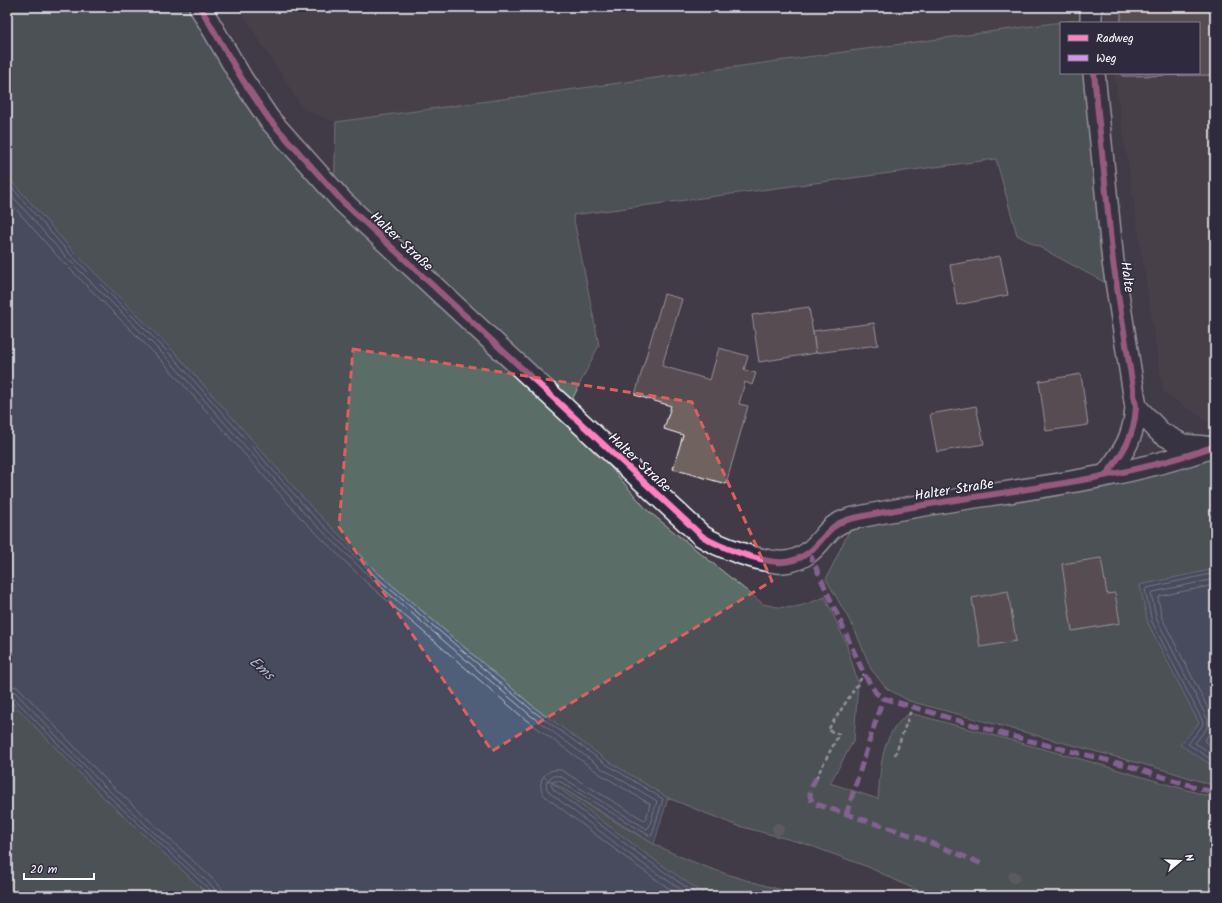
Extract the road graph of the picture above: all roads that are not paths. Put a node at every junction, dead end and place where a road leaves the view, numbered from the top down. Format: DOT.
graph roads {
  1 [pos="200,7"];
  2 [pos="1091,7"];
  3 [pos="1091,22"];
  4 [pos="1094,74"];
  5 [pos="1136,407"];
  6 [pos="1213,447"];
  7 [pos="1106,475"];
  1 -- 7 [label="street, Halter Straße"];
  2 -- 3 [label="street"];
  4 -- 5 [label="street, Halte"];
  5 -- 6 [label="street"];
  5 -- 7 [label="street, Halte"];
  6 -- 7 [label="street, Halter Straße"];
}
